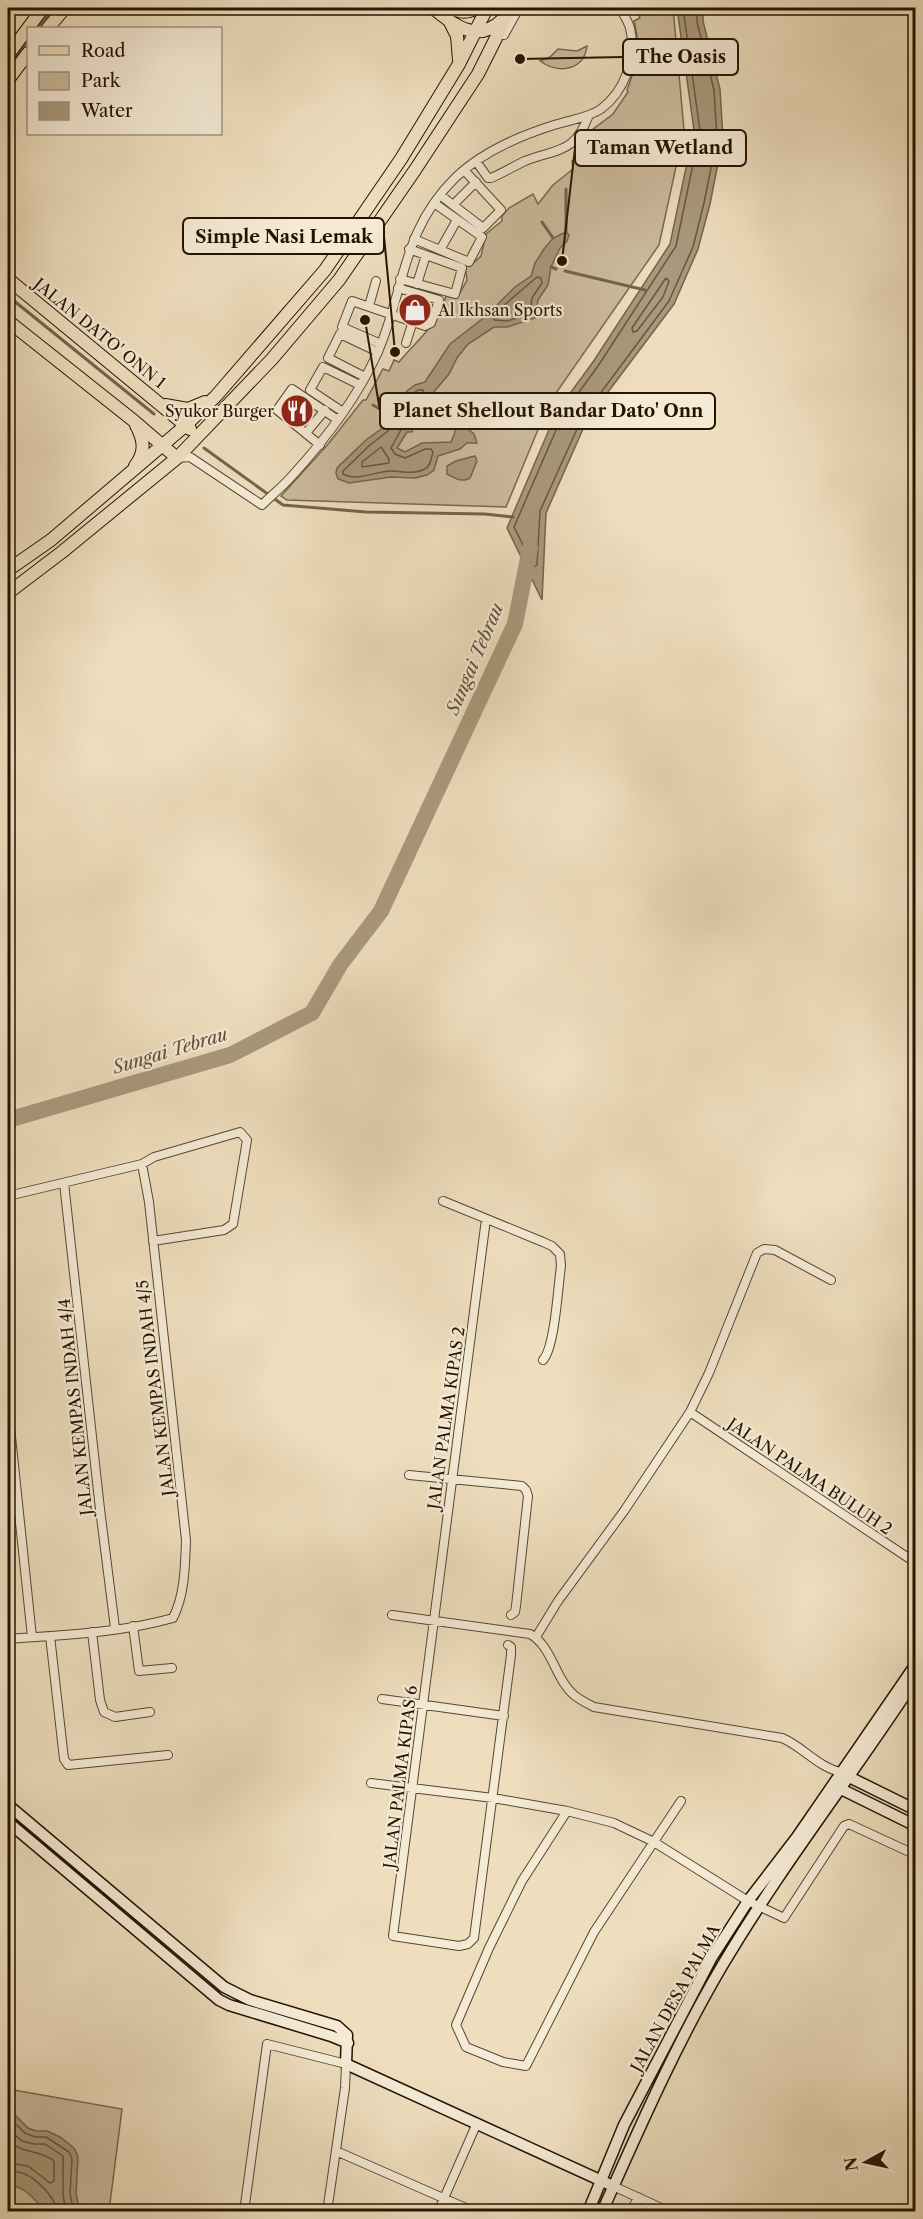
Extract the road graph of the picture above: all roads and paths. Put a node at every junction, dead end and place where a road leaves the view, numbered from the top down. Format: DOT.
graph roads {
  1 [pos="43,8"];
  2 [pos="65,8"];
  3 [pos="433,8"];
  4 [pos="451,8"];
  5 [pos="477,8"];
  6 [pos="487,8"];
  7 [pos="519,8"];
  8 [pos="620,8"];
  9 [pos="509,11"];
  10 [pos="450,22"];
  11 [pos="29,27"];
  12 [pos="49,27"];
  13 [pos="27,29"];
  14 [pos="474,31"];
  15 [pos="27,54"];
  16 [pos="8,55"];
  17 [pos="487,57"];
  18 [pos="459,64"];
  19 [pos="8,80"];
  20 [pos="589,115"];
  21 [pos="476,161"];
  22 [pos="464,170"];
  23 [pos="476,182"];
  24 [pos="440,195"];
  25 [pos="434,203"];
  26 [pos="453,205"];
  27 [pos="457,220"];
  28 [pos="414,239"];
  29 [pos="409,249"];
  30 [pos="440,250"];
  31 [pos="426,255"];
  32 [pos="8,279"];
  33 [pos="400,279"];
  34 [pos="376,281"];
  35 [pos="417,284"];
  36 [pos="398,288"];
  37 [pos="369,306"];
  38 [pos="391,313"];
  39 [pos="8,321"];
  40 [pos="413,321"];
  41 [pos="406,343"];
  42 [pos="379,348"];
  43 [pos="365,377"];
  44 [pos="360,385"];
  45 [pos="216,396"];
  46 [pos="158,402"];
  47 [pos="325,410"];
  48 [pos="343,412"];
  49 [pos="338,420"];
  50 [pos="134,421"];
  51 [pos="185,426"];
  52 [pos="306,433"];
  53 [pos="198,436"];
  54 [pos="320,445"];
  55 [pos="163,447"];
  56 [pos="177,458"];
  57 [pos="127,477"];
  58 [pos="8,570"];
  59 [pos="8,593"];
  60 [pos="142,1164"];
  61 [pos="64,1183"];
  62 [pos="8,1196"];
  63 [pos="442,1201"];
  64 [pos="486,1219"];
  65 [pos="153,1241"];
  66 [pos="831,1280"];
  67 [pos="543,1360"];
  68 [pos="8,1408"];
  69 [pos="690,1412"];
  70 [pos="409,1475"];
  71 [pos="452,1479"];
  72 [pos="915,1563"];
  73 [pos="392,1615"];
  74 [pos="511,1615"];
  75 [pos="434,1621"];
  76 [pos="134,1626"];
  77 [pos="116,1628"];
  78 [pos="92,1632"];
  79 [pos="50,1636"];
  80 [pos="32,1637"];
  81 [pos="536,1637"];
  82 [pos="8,1639"];
  83 [pos="508,1645"];
  84 [pos="915,1664"];
  85 [pos="172,1668"];
  86 [pos="915,1678"];
  87 [pos="382,1699"];
  88 [pos="423,1704"];
  89 [pos="150,1712"];
  90 [pos="504,1716"];
  91 [pos="168,1755"];
  92 [pos="839,1778"];
  93 [pos="371,1783"];
  94 [pos="412,1788"];
  95 [pos="493,1798"];
  96 [pos="681,1801"];
  97 [pos="8,1806"];
  98 [pos="915,1810"];
  99 [pos="567,1811"];
  100 [pos="8,1822"];
  101 [pos="915,1826"];
  102 [pos="654,1842"];
  103 [pos="915,1855"];
  104 [pos="77,1863"];
  105 [pos="69,1875"];
  106 [pos="748,1901"];
  107 [pos="759,1906"];
  108 [pos="348,2043"];
  109 [pos="346,2064"];
  110 [pos="477,2123"];
  111 [pos="336,2151"];
  112 [pos="601,2180"];
  113 [pos="613,2186"];
  114 [pos="444,2197"];
  115 [pos="638,2197"];
  116 [pos="244,2211"];
  117 [pos="327,2211"];
  118 [pos="438,2211"];
  119 [pos="474,2211"];
  120 [pos="588,2211"];
  121 [pos="602,2211"];
  122 [pos="632,2211"];
  123 [pos="670,2211"];
  1 -- 11 [label="main road"];
  2 -- 12 [label="main road"];
  3 -- 10 [label="main road"];
  4 -- 5 [label="main road"];
  6 -- 14 [label="main road"];
  7 -- 17 [label="street"];
  8 -- 20 [label="street"];
  9 -- 14 [label="main road"];
  9 -- 17 [label="main road"];
  10 -- 14 [label="main road"];
  10 -- 18 [label="main road"];
  13 -- 16 [label="main road"];
  14 -- 18 [label="main road"];
  15 -- 19 [label="main road"];
  17 -- 53 [label="main road"];
  18 -- 45 [label="main road"];
  20 -- 21 [label="street"];
  20 -- 21 [label="street"];
  21 -- 22 [label="street"];
  22 -- 23 [label="street"];
  22 -- 24 [label="street"];
  23 -- 26 [label="street"];
  23 -- 26 [label="street"];
  24 -- 25 [label="street"];
  24 -- 26 [label="street"];
  25 -- 27 [label="street"];
  25 -- 28 [label="street"];
  27 -- 30 [label="street"];
  27 -- 30 [label="street"];
  28 -- 29 [label="street"];
  28 -- 30 [label="street"];
  29 -- 31 [label="street"];
  29 -- 33 [label="street"];
  31 -- 35 [label="street"];
  31 -- 35 [label="street"];
  32 -- 46 [label="main road, JALAN DATO' ONN 1"];
  33 -- 35 [label="street"];
  33 -- 36 [label="street"];
  34 -- 37 [label="street"];
  36 -- 38 [label="street"];
  36 -- 40 [label="street"];
  37 -- 38 [label="street"];
  37 -- 42 [label="street"];
  38 -- 40 [label="street"];
  38 -- 42 [label="street"];
  39 -- 50 [label="main road"];
  40 -- 41 [label="street"];
  42 -- 43 [label="street"];
  42 -- 43 [label="street"];
  43 -- 44 [label="street"];
  44 -- 48 [label="street"];
  44 -- 48 [label="street"];
  45 -- 46 [label="main road"];
  45 -- 51 [label="main road"];
  46 -- 51 [label="main road, JALAN DATO' ONN 1"];
  47 -- 49 [label="street"];
  47 -- 52 [label="street"];
  47 -- 52 [label="street"];
  48 -- 49 [label="street"];
  49 -- 54 [label="street"];
  50 -- 55 [label="main road"];
  50 -- 57 [label="main road"];
  51 -- 53 [label="main road, JALAN DATO' ONN 1"];
  51 -- 55 [label="main road"];
  52 -- 54 [label="street"];
  53 -- 56 [label="main road"];
  54 -- 56 [label="street"];
  55 -- 56 [label="main road"];
  55 -- 57 [label="main road"];
  56 -- 59 [label="main road"];
  57 -- 58 [label="main road"];
  60 -- 61 [label="street"];
  60 -- 65 [label="street, JALAN KEMPAS INDAH 4/5"];
  60 -- 65 [label="street"];
  61 -- 62 [label="street"];
  61 -- 77 [label="street, JALAN KEMPAS INDAH 4/4"];
  63 -- 64 [label="street"];
  64 -- 67 [label="street"];
  64 -- 71 [label="street, JALAN PALMA KIPAS 2"];
  65 -- 76 [label="street, JALAN KEMPAS INDAH 4/5"];
  66 -- 69 [label="street"];
  68 -- 80 [label="street"];
  69 -- 72 [label="street, JALAN PALMA BULUH 2"];
  69 -- 81 [label="street"];
  70 -- 71 [label="street"];
  71 -- 74 [label="street"];
  71 -- 75 [label="street, JALAN PALMA KIPAS 2"];
  73 -- 75 [label="street"];
  75 -- 81 [label="street"];
  75 -- 88 [label="street, JALAN PALMA KIPAS 6"];
  76 -- 77 [label="street"];
  76 -- 85 [label="street"];
  77 -- 78 [label="street"];
  78 -- 79 [label="street"];
  78 -- 89 [label="street"];
  79 -- 80 [label="street"];
  79 -- 91 [label="street"];
  80 -- 82 [label="street"];
  81 -- 92 [label="street"];
  83 -- 90 [label="street"];
  84 -- 92 [label="street"];
  86 -- 92 [label="street"];
  87 -- 88 [label="street"];
  88 -- 90 [label="street"];
  88 -- 94 [label="street, JALAN PALMA KIPAS 6"];
  90 -- 95 [label="street"];
  92 -- 98 [label="street"];
  92 -- 101 [label="street"];
  92 -- 106 [label="street, JALAN DESA PALMA"];
  92 -- 107 [label="street, JALAN DESA PALMA"];
  93 -- 94 [label="street"];
  94 -- 95 [label="street"];
  94 -- 95 [label="street, JALAN PALMA KIPAS 6"];
  95 -- 99 [label="street"];
  96 -- 102 [label="street"];
  97 -- 104 [label="street"];
  99 -- 102 [label="street"];
  99 -- 102 [label="street"];
  100 -- 105 [label="street"];
  102 -- 106 [label="street"];
  103 -- 107 [label="street"];
  104 -- 105 [label="street"];
  104 -- 108 [label="street"];
  105 -- 108 [label="street"];
  106 -- 107 [label="street"];
  106 -- 112 [label="street, JALAN DESA PALMA"];
  107 -- 113 [label="street, JALAN DESA PALMA"];
  108 -- 109 [label="street"];
  109 -- 110 [label="street"];
  109 -- 111 [label="street"];
  109 -- 116 [label="street"];
  110 -- 112 [label="street"];
  110 -- 114 [label="street"];
  111 -- 114 [label="street"];
  111 -- 117 [label="street"];
  112 -- 113 [label="street"];
  112 -- 120 [label="street, JALAN DESA PALMA"];
  113 -- 115 [label="street"];
  113 -- 121 [label="street, JALAN DESA PALMA"];
  114 -- 118 [label="street"];
  114 -- 119 [label="street"];
  115 -- 122 [label="street"];
  115 -- 123 [label="street"];
}
